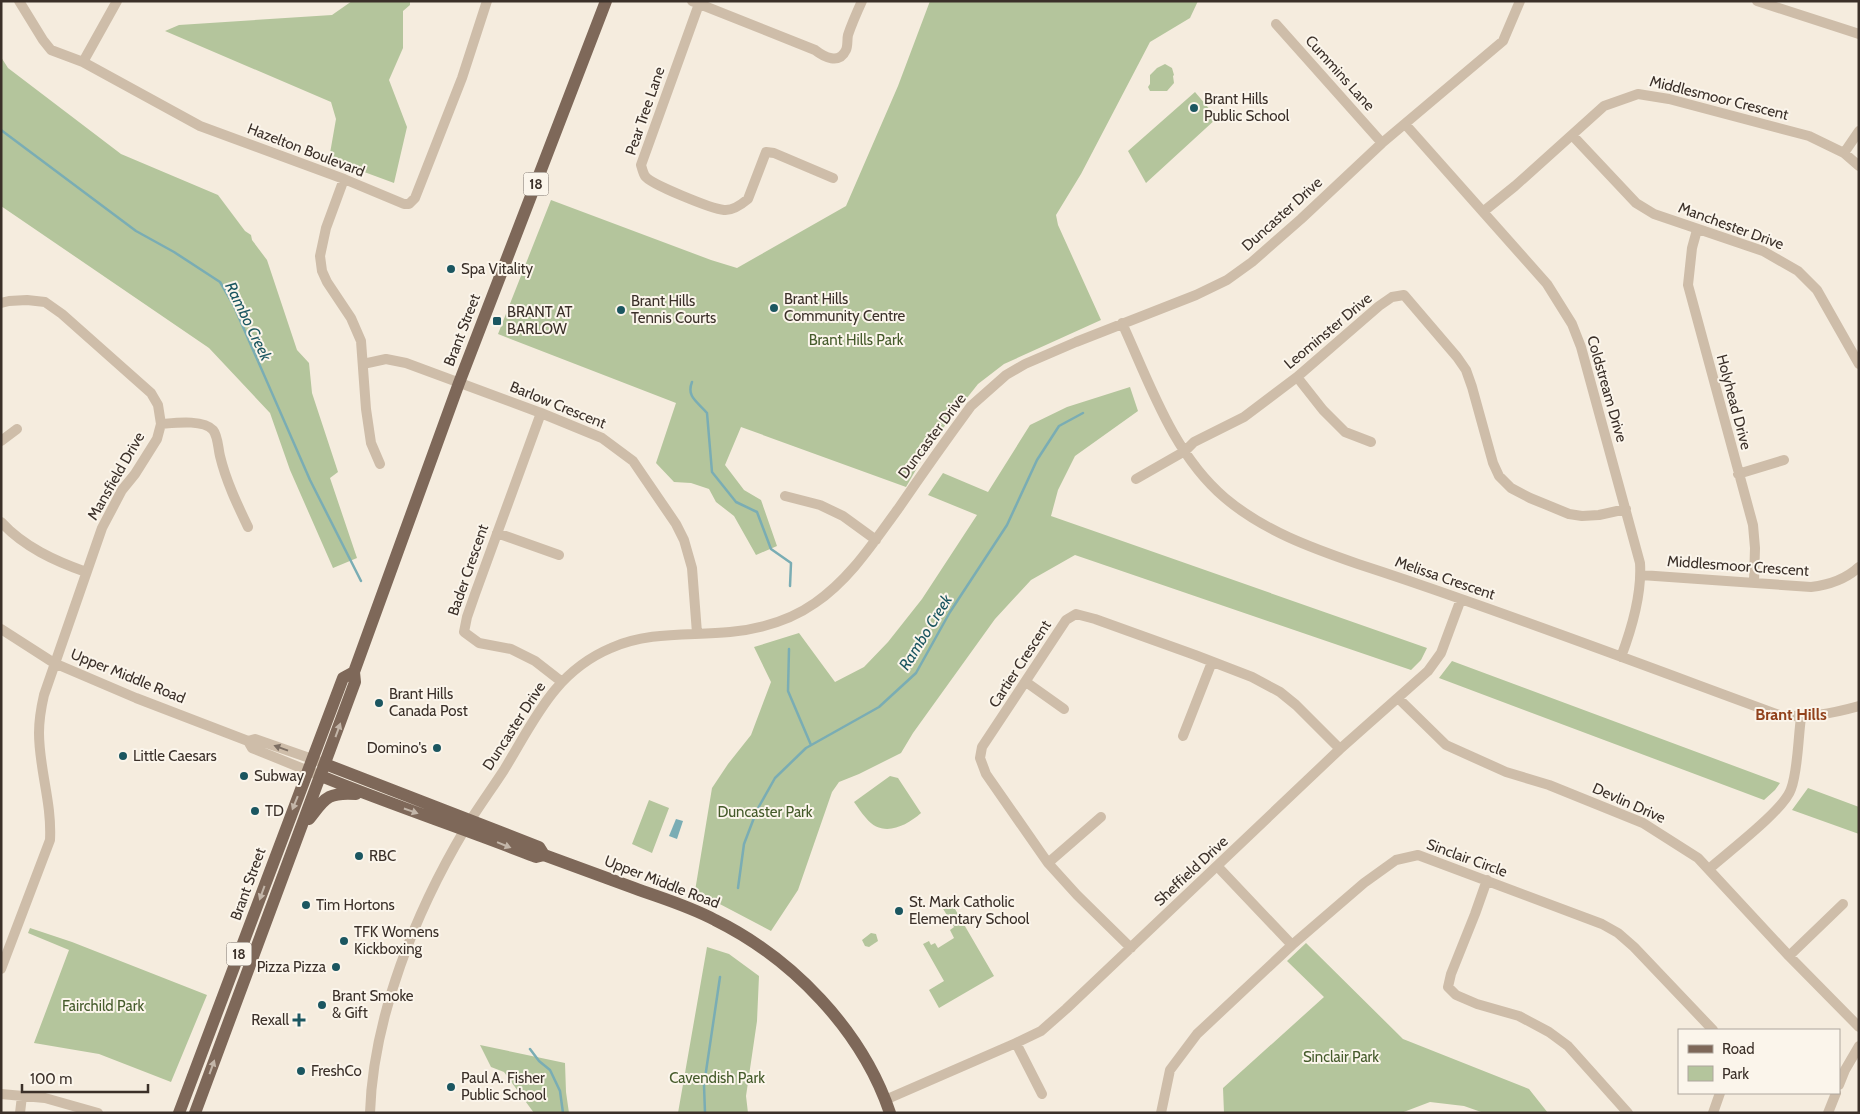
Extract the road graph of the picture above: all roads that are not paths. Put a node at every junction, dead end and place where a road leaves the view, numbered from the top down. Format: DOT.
graph roads {
  1 [pos="19,1"];
  2 [pos="117,1"];
  3 [pos="487,1"];
  4 [pos="606,1"];
  5 [pos="862,1"];
  6 [pos="1520,1"];
  7 [pos="1762,2"];
  8 [pos="696,3"];
  9 [pos="1276,24"];
  10 [pos="1859,34"];
  11 [pos="83,62"];
  12 [pos="1405,124"];
  13 [pos="1859,131"];
  14 [pos="1572,135"];
  15 [pos="1382,143"];
  16 [pos="1844,153"];
  17 [pos="1859,166"];
  18 [pos="833,178"];
  19 [pos="344,179"];
  20 [pos="1484,210"];
  21 [pos="1697,230"];
  22 [pos="1,303"];
  23 [pos="1122,323"];
  24 [pos="363,364"];
  25 [pos="1859,364"];
  26 [pos="1298,377"];
  27 [pos="459,383"];
  28 [pos="541,413"];
  29 [pos="160,424"];
  30 [pos="17,429"];
  31 [pos="1,441"];
  32 [pos="1371,442"];
  33 [pos="1185,451"];
  34 [pos="1784,460"];
  35 [pos="380,464"];
  36 [pos="1738,474"];
  37 [pos="1136,479"];
  38 [pos="785,496"];
  39 [pos="1626,509"];
  40 [pos="1,522"];
  41 [pos="248,527"];
  42 [pos="497,534"];
  43 [pos="876,540"];
  44 [pos="559,555"];
  45 [pos="1859,567"];
  46 [pos="86,572"];
  47 [pos="1641,575"];
  48 [pos="1754,582"];
  49 [pos="1461,599"];
  50 [pos="1,629"];
  51 [pos="697,633"];
  52 [pos="1621,657"];
  53 [pos="1212,662"];
  54 [pos="54,663"];
  55 [pos="354,672"];
  56 [pos="562,682"];
  57 [pos="1026,682"];
  58 [pos="1398,698"];
  59 [pos="1859,706"];
  60 [pos="1064,709"];
  61 [pos="1801,718"];
  62 [pos="1183,736"];
  63 [pos="1340,749"];
  64 [pos="310,765"];
  65 [pos="323,770"];
  66 [pos="366,794"];
  67 [pos="1101,817"];
  68 [pos="468,825"];
  69 [pos="300,830"];
  70 [pos="1048,863"];
  71 [pos="1218,867"];
  72 [pos="1709,868"];
  73 [pos="1487,880"];
  74 [pos="1843,904"];
  75 [pos="1292,945"];
  76 [pos="1131,948"];
  77 [pos="1789,956"];
  78 [pos="1,969"];
  79 [pos="1859,1027"];
  80 [pos="1712,1029"];
  81 [pos="1016,1043"];
  82 [pos="1859,1046"];
  83 [pos="1840,1082"];
  84 [pos="1,1094"];
  85 [pos="1042,1094"];
  86 [pos="1720,1094"];
  87 [pos="1836,1094"];
  88 [pos="22,1096"];
  89 [pos="885,1100"];
  90 [pos="20,1113"];
  91 [pos="98,1113"];
  92 [pos="179,1113"];
  93 [pos="195,1113"];
  94 [pos="370,1113"];
  95 [pos="890,1113"];
  96 [pos="1162,1113"];
  97 [pos="1628,1113"];
  98 [pos="1713,1113"];
  99 [pos="1828,1113"];
  1 -- 11 [label="street, Hazelton Boulevard"];
  2 -- 11 [label="street"];
  3 -- 19 [label="street, Hazelton Boulevard"];
  4 -- 27 [label="main road, Brant Street / 18"];
  5 -- 8 [label="street"];
  6 -- 12 [label="street, Duncaster Drive"];
  7 -- 10 [label="street"];
  8 -- 18 [label="street, Pear Tree Lane"];
  9 -- 15 [label="street, Cummins Lane"];
  11 -- 19 [label="street, Hazelton Boulevard"];
  12 -- 15 [label="street, Duncaster Drive"];
  12 -- 20 [label="street, Coldstream Drive"];
  13 -- 16 [label="street"];
  14 -- 16 [label="street, Middlesmoor Crescent"];
  14 -- 20 [label="street, Middlesmoor Crescent"];
  14 -- 21 [label="street, Manchester Drive"];
  15 -- 23 [label="street, Duncaster Drive"];
  16 -- 17 [label="street, Middlesmoor Crescent"];
  19 -- 24 [label="street"];
  20 -- 39 [label="street, Coldstream Drive"];
  21 -- 25 [label="street, Manchester Drive"];
  21 -- 36 [label="street, Holyhead Drive"];
  22 -- 29 [label="street, Mansfield Drive"];
  23 -- 33 [label="street, Melissa Crescent"];
  23 -- 43 [label="street, Duncaster Drive"];
  24 -- 27 [label="street, Barlow Crescent"];
  24 -- 35 [label="street"];
  26 -- 32 [label="street"];
  26 -- 33 [label="street, Leominster Drive"];
  26 -- 39 [label="street, Leominster Drive"];
  27 -- 28 [label="street, Barlow Crescent"];
  27 -- 55 [label="main road, Brant Street / 18"];
  28 -- 42 [label="street, Bader Crescent"];
  28 -- 51 [label="street, Barlow Crescent"];
  29 -- 41 [label="street"];
  29 -- 46 [label="street, Mansfield Drive"];
  30 -- 31 [label="street"];
  33 -- 37 [label="street, Leominster Drive"];
  33 -- 49 [label="street, Melissa Crescent"];
  34 -- 36 [label="street"];
  36 -- 48 [label="street, Holyhead Drive"];
  38 -- 43 [label="street"];
  39 -- 47 [label="street, Coldstream Drive"];
  40 -- 46 [label="street"];
  42 -- 44 [label="street"];
  42 -- 56 [label="street, Bader Crescent"];
  43 -- 51 [label="street, Duncaster Drive"];
  45 -- 48 [label="street, Middlesmoor Crescent"];
  46 -- 54 [label="street, Mansfield Drive"];
  47 -- 48 [label="street, Middlesmoor Crescent"];
  47 -- 52 [label="street, Coldstream Drive"];
  49 -- 52 [label="street, Melissa Crescent"];
  49 -- 58 [label="street, Sheffield Drive"];
  50 -- 54 [label="street, Upper Middle Road"];
  51 -- 56 [label="street, Duncaster Drive"];
  52 -- 61 [label="street, Melissa Crescent"];
  53 -- 57 [label="street, Cartier Crescent"];
  53 -- 62 [label="street"];
  53 -- 63 [label="street, Cartier Crescent"];
  54 -- 64 [label="street, Upper Middle Road"];
  54 -- 78 [label="street, Mansfield Drive"];
  55 -- 64 [label="main road, Brant Street / 18"];
  65 -- 55 [label="main road, Brant Street / 18, one-way"];
  56 -- 68 [label="street, Duncaster Drive"];
  57 -- 60 [label="street"];
  57 -- 70 [label="street, Cartier Crescent"];
  58 -- 63 [label="street, Sheffield Drive"];
  58 -- 72 [label="street, Devlin Drive"];
  59 -- 61 [label="street, Melissa Crescent"];
  61 -- 72 [label="street"];
  63 -- 71 [label="street, Sheffield Drive"];
  64 -- 65 [label="street, Upper Middle Road"];
  64 -- 92 [label="main road, Brant Street / 18, one-way"];
  65 -- 66 [label="main road, Upper Middle Road"];
  65 -- 68 [label="main road, Upper Middle Road"];
  65 -- 69 [label="main road, Brant Street / 18"];
  66 -- 68 [label="main road, Upper Middle Road, one-way"];
  66 -- 69 [label="main road"];
  67 -- 70 [label="street"];
  68 -- 89 [label="main road, Upper Middle Road"];
  68 -- 94 [label="street, Duncaster Drive"];
  93 -- 69 [label="main road, Brant Street / 18, one-way"];
  70 -- 76 [label="street, Cartier Crescent"];
  71 -- 75 [label="street"];
  71 -- 76 [label="street, Sheffield Drive"];
  72 -- 77 [label="street, Devlin Drive"];
  73 -- 75 [label="street, Sinclair Circle"];
  73 -- 80 [label="street, Sinclair Circle"];
  73 -- 97 [label="street"];
  74 -- 77 [label="street"];
  75 -- 96 [label="street, Sinclair Circle"];
  76 -- 81 [label="street, Sheffield Drive"];
  77 -- 79 [label="street, Devlin Drive"];
  81 -- 85 [label="street"];
  81 -- 89 [label="street, Sheffield Drive"];
  82 -- 83 [label="street"];
  84 -- 88 [label="street"];
  86 -- 98 [label="street"];
  87 -- 99 [label="street"];
  88 -- 90 [label="street"];
  88 -- 91 [label="street"];
  89 -- 95 [label="main road, Upper Middle Road"];
}
